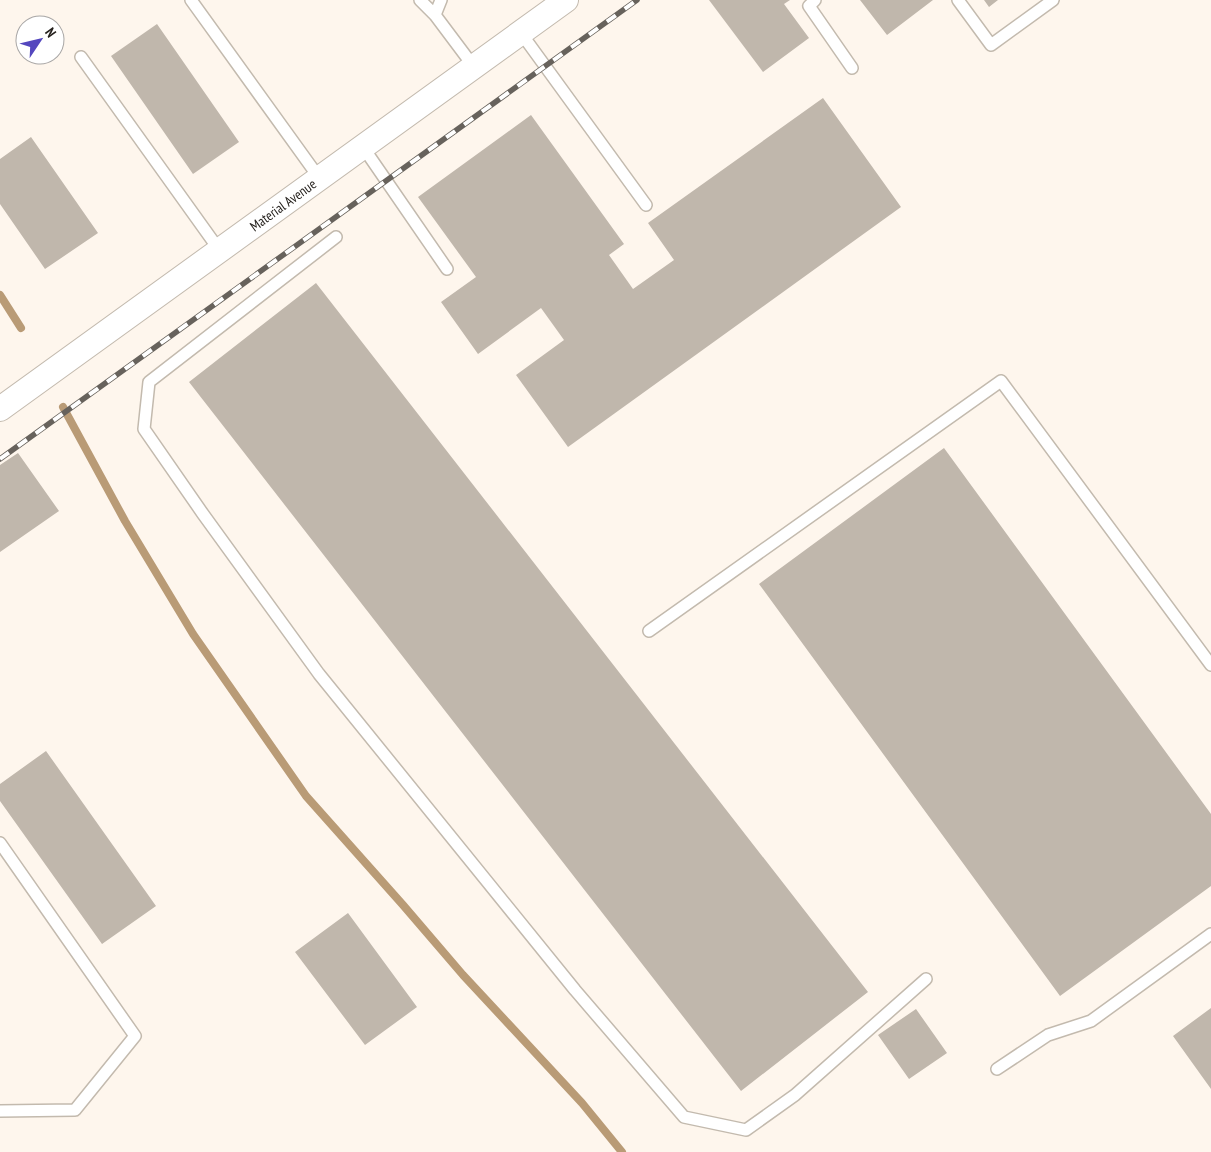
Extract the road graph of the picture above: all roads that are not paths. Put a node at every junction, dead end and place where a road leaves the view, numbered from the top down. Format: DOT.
graph roads {
  1 [pos="192,0"];
  2 [pos="420,0"];
  3 [pos="441,0"];
  4 [pos="566,0"];
  5 [pos="815,0"];
  6 [pos="958,0"];
  7 [pos="1053,0"];
  8 [pos="435,15"];
  9 [pos="521,33"];
  10 [pos="81,57"];
  11 [pos="474,67"];
  12 [pos="852,68"];
  13 [pos="364,147"];
  14 [pos="320,179"];
  15 [pos="646,205"];
  16 [pos="336,237"];
  17 [pos="220,251"];
  18 [pos="447,269"];
  19 [pos="0,410"];
  20 [pos="649,631"];
  21 [pos="1211,665"];
  22 [pos="0,843"];
  23 [pos="1211,934"];
  24 [pos="926,979"];
  25 [pos="997,1069"];
  26 [pos="0,1110"];
  1 -- 14 [label="lane"];
  2 -- 8 [label="lane"];
  3 -- 8 [label="lane"];
  4 -- 9 [label="street, Material Avenue"];
  5 -- 12 [label="lane"];
  6 -- 7 [label="lane"];
  8 -- 11 [label="lane"];
  9 -- 11 [label="street, Material Avenue"];
  9 -- 15 [label="lane"];
  10 -- 17 [label="lane"];
  11 -- 13 [label="street, Material Avenue"];
  13 -- 14 [label="street, Material Avenue"];
  13 -- 18 [label="lane"];
  14 -- 17 [label="street, Material Avenue"];
  16 -- 24 [label="lane"];
  17 -- 19 [label="street, Material Avenue"];
  20 -- 21 [label="lane"];
  22 -- 26 [label="lane"];
  23 -- 25 [label="lane"];
}
